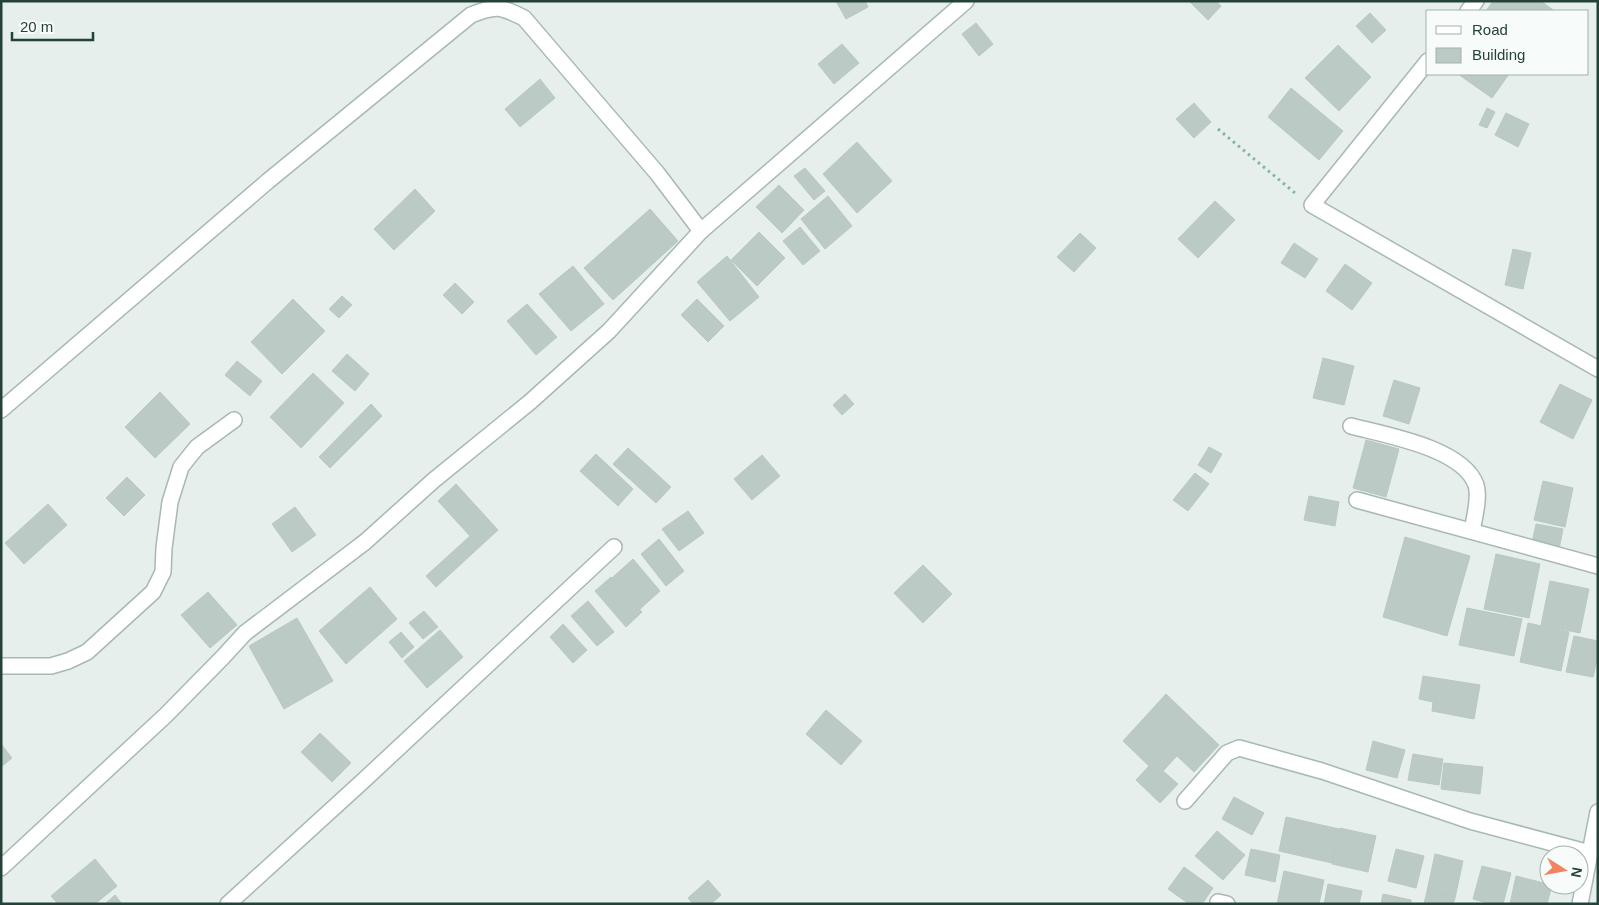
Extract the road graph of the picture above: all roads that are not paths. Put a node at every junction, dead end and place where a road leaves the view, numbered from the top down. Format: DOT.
graph roads {
  1 [pos="966,1"];
  2 [pos="1426,63"];
  3 [pos="701,232"];
  4 [pos="1598,370"];
  5 [pos="1,410"];
  6 [pos="234,420"];
  7 [pos="1351,426"];
  8 [pos="1357,500"];
  9 [pos="1472,531"];
  10 [pos="614,547"];
  11 [pos="1598,566"];
  12 [pos="1,666"];
  13 [pos="1185,801"];
  14 [pos="1598,812"];
  15 [pos="1590,853"];
  16 [pos="1,868"];
  17 [pos="228,904"];
  18 [pos="1580,904"];
  1 -- 3 [label="street"];
  2 -- 4 [label="street"];
  3 -- 5 [label="street"];
  3 -- 16 [label="street"];
  6 -- 12 [label="street"];
  7 -- 9 [label="street"];
  8 -- 9 [label="street"];
  9 -- 11 [label="street"];
  10 -- 17 [label="street"];
  13 -- 15 [label="street"];
  14 -- 15 [label="street"];
  15 -- 18 [label="street"];
}
